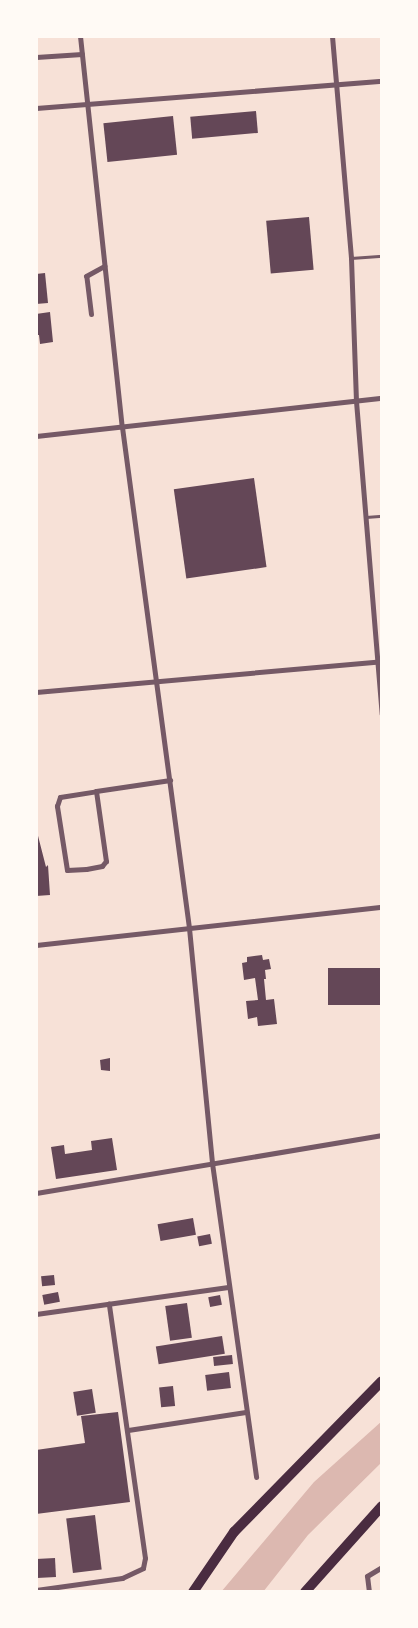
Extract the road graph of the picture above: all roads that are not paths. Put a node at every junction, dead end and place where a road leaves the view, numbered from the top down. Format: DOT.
graph roads {
  1 [pos="80,36"];
  2 [pos="332,36"];
  3 [pos="82,54"];
  4 [pos="36,56"];
  5 [pos="382,81"];
  6 [pos="337,84"];
  7 [pos="87,104"];
  8 [pos="36,108"];
  9 [pos="382,256"];
  10 [pos="351,258"];
  11 [pos="104,266"];
  12 [pos="91,314"];
  13 [pos="382,398"];
  14 [pos="356,401"];
  15 [pos="122,427"];
  16 [pos="36,436"];
  17 [pos="382,516"];
  18 [pos="366,518"];
  19 [pos="379,661"];
  20 [pos="157,683"];
  21 [pos="36,692"];
  22 [pos="382,714"];
  23 [pos="170,780"];
  24 [pos="96,791"];
  25 [pos="382,907"];
  26 [pos="188,928"];
  27 [pos="36,945"];
  28 [pos="382,1135"];
  29 [pos="212,1163"];
  30 [pos="36,1193"];
  31 [pos="228,1287"];
  32 [pos="109,1304"];
  33 [pos="36,1314"];
  34 [pos="382,1381"];
  35 [pos="246,1412"];
  36 [pos="128,1430"];
  37 [pos="256,1477"];
  38 [pos="382,1506"];
  39 [pos="382,1567"];
  40 [pos="36,1590"];
  41 [pos="193,1592"];
  42 [pos="305,1592"];
  43 [pos="369,1592"];
  1 -- 3 [label="street"];
  2 -- 6 [label="street"];
  3 -- 4 [label="street"];
  3 -- 7 [label="street"];
  5 -- 6 [label="street"];
  6 -- 7 [label="street"];
  6 -- 10 [label="street"];
  7 -- 8 [label="street"];
  7 -- 11 [label="street"];
  9 -- 10 [label="lane"];
  10 -- 14 [label="street"];
  11 -- 12 [label="street"];
  11 -- 15 [label="street"];
  13 -- 14 [label="street"];
  14 -- 15 [label="street"];
  14 -- 18 [label="street"];
  15 -- 16 [label="street"];
  15 -- 20 [label="street"];
  17 -- 18 [label="lane"];
  18 -- 19 [label="street"];
  19 -- 20 [label="street"];
  19 -- 22 [label="street"];
  20 -- 21 [label="street"];
  20 -- 23 [label="street"];
  23 -- 24 [label="street"];
  23 -- 26 [label="street"];
  24 -- 24 [label="street"];
  25 -- 26 [label="street"];
  26 -- 27 [label="street"];
  26 -- 29 [label="street"];
  28 -- 29 [label="street"];
  29 -- 30 [label="street"];
  29 -- 31 [label="street"];
  31 -- 32 [label="street"];
  31 -- 35 [label="street"];
  32 -- 33 [label="street"];
  32 -- 36 [label="street"];
  34 -- 41 [label="highway"];
  35 -- 36 [label="street"];
  35 -- 37 [label="street"];
  36 -- 40 [label="street"];
  38 -- 42 [label="highway"];
  39 -- 43 [label="street"];
}
